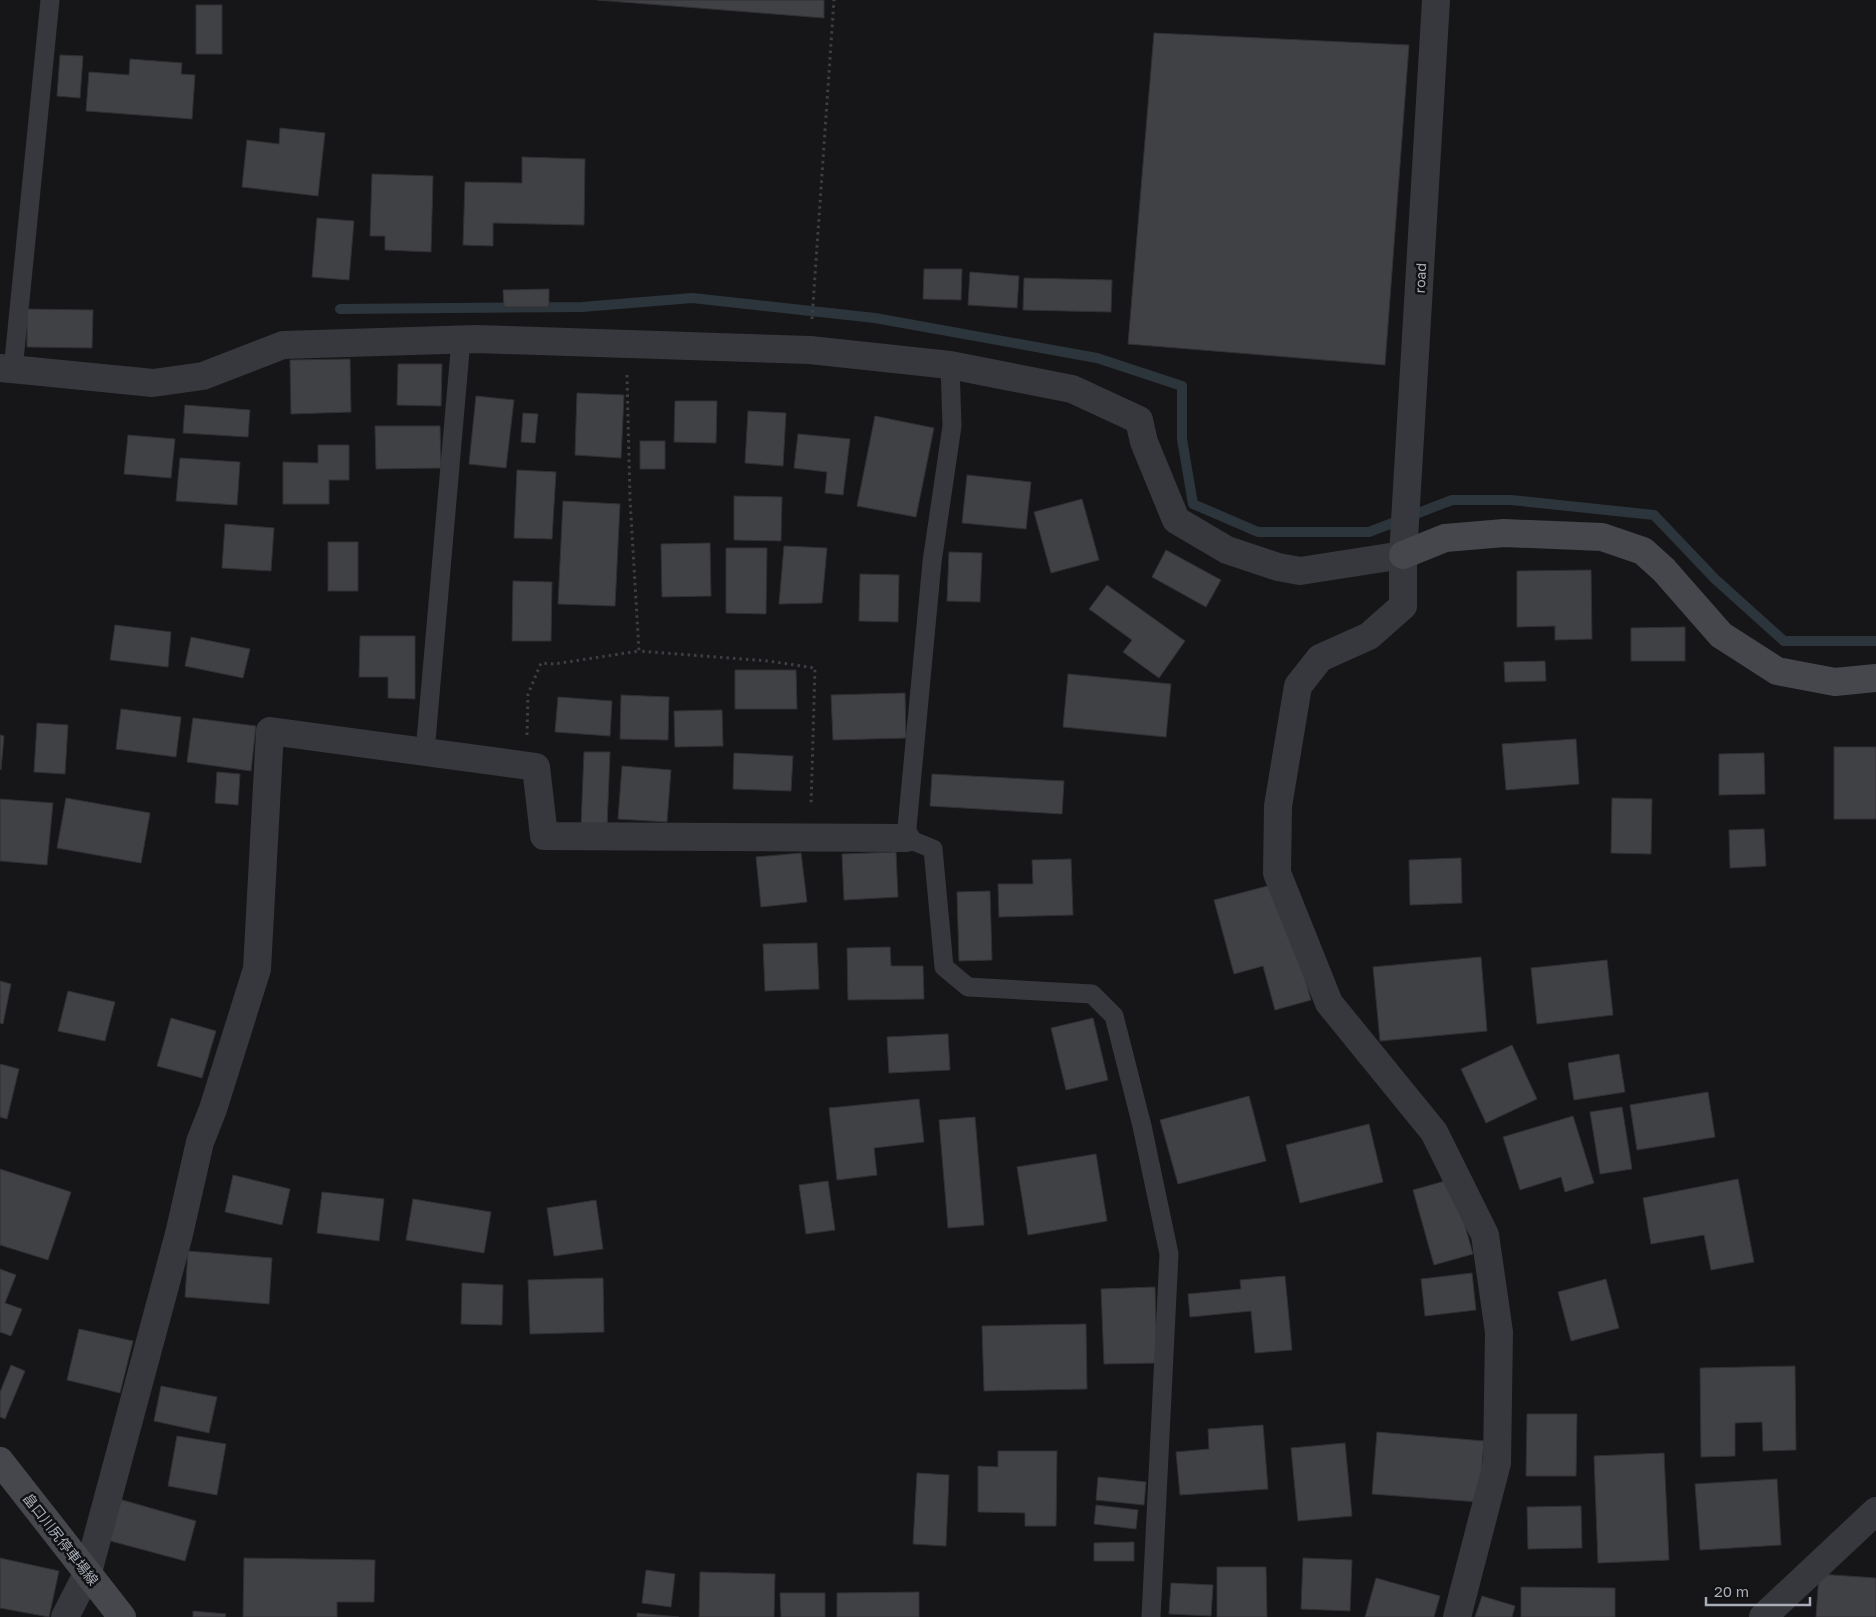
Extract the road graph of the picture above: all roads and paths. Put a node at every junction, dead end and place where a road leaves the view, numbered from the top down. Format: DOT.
graph roads {
  1 [pos="50,0"];
  2 [pos="834,0"];
  3 [pos="1436,0"];
  4 [pos="461,340"];
  5 [pos="627,344"];
  6 [pos="810,350"];
  7 [pos="950,365"];
  8 [pos="7,369"];
  9 [pos="1403,555"];
  10 [pos="639,651"];
  11 [pos="1876,678"];
  12 [pos="425,752"];
  13 [pos="526,766"];
  14 [pos="811,837"];
  15 [pos="906,838"];
  16 [pos="0,1461"];
  17 [pos="1876,1512"];
  18 [pos="1847,1538"];
  19 [pos="1876,1540"];
  20 [pos="88,1572"];
  21 [pos="65,1617"];
  22 [pos="122,1617"];
  23 [pos="1151,1617"];
  24 [pos="1457,1617"];
  25 [pos="1763,1617"];
  1 -- 8 [label="lane"];
  2 -- 6 [label="path"];
  3 -- 9 [label="street, road"];
  4 -- 5 [label="street"];
  4 -- 8 [label="street"];
  4 -- 12 [label="lane"];
  5 -- 6 [label="street"];
  5 -- 10 [label="path"];
  6 -- 7 [label="street"];
  7 -- 9 [label="street"];
  7 -- 15 [label="lane"];
  9 -- 11 [label="street"];
  9 -- 24 [label="street, road"];
  10 -- 13 [label="path"];
  10 -- 14 [label="path"];
  12 -- 13 [label="street"];
  12 -- 20 [label="street"];
  13 -- 14 [label="street"];
  14 -- 15 [label="street"];
  15 -- 23 [label="lane"];
  16 -- 20 [label="street, 畠口川尻停車場線"];
  17 -- 18 [label="street"];
  18 -- 19 [label="street"];
  18 -- 25 [label="street"];
  20 -- 21 [label="street"];
  20 -- 22 [label="street, 畠口川尻停車場線"];
}
